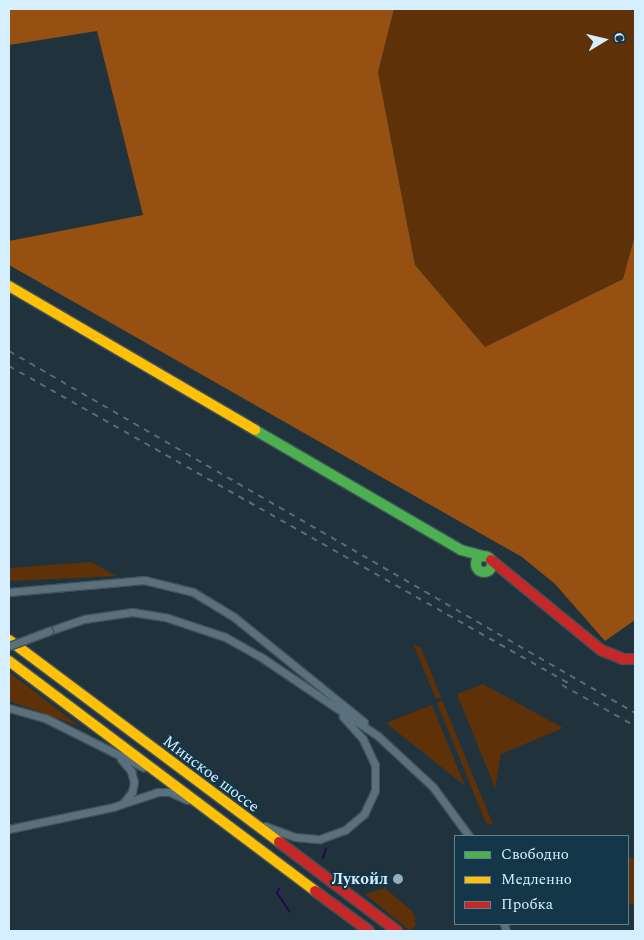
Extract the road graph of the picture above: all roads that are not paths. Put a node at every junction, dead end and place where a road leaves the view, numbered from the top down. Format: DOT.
graph roads {
  1 [pos="9,286"];
  2 [pos="461,550"];
  3 [pos="487,558"];
  4 [pos="481,570"];
  5 [pos="511,579"];
  6 [pos="9,592"];
  7 [pos="9,640"];
  8 [pos="9,646"];
  9 [pos="635,659"];
  10 [pos="9,661"];
  11 [pos="9,708"];
  12 [pos="334,708"];
  13 [pos="378,736"];
  14 [pos="114,754"];
  15 [pos="161,775"];
  16 [pos="123,803"];
  17 [pos="200,805"];
  18 [pos="246,819"];
  19 [pos="9,830"];
  20 [pos="468,835"];
  21 [pos="369,931"];
  22 [pos="397,931"];
  1 -- 2 [label="main road"];
  2 -- 3 [label="main road"];
  2 -- 4 [label="main road"];
  3 -- 4 [label="main road"];
  3 -- 5 [label="main road"];
  4 -- 5 [label="main road"];
  5 -- 9 [label="main road"];
  6 -- 13 [label="street"];
  7 -- 18 [label="main road, Минское шоссе"];
  8 -- 12 [label="street, bridge"];
  10 -- 15 [label="main road, Минское шоссе"];
  11 -- 14 [label="street"];
  12 -- 13 [label="street"];
  12 -- 18 [label="street"];
  13 -- 20 [label="street"];
  14 -- 15 [label="street"];
  14 -- 16 [label="street"];
  15 -- 17 [label="main road, Минское шоссе"];
  16 -- 17 [label="street"];
  16 -- 19 [label="street"];
  17 -- 21 [label="main road, Минское шоссе"];
  18 -- 22 [label="main road, Минское шоссе"];
}
